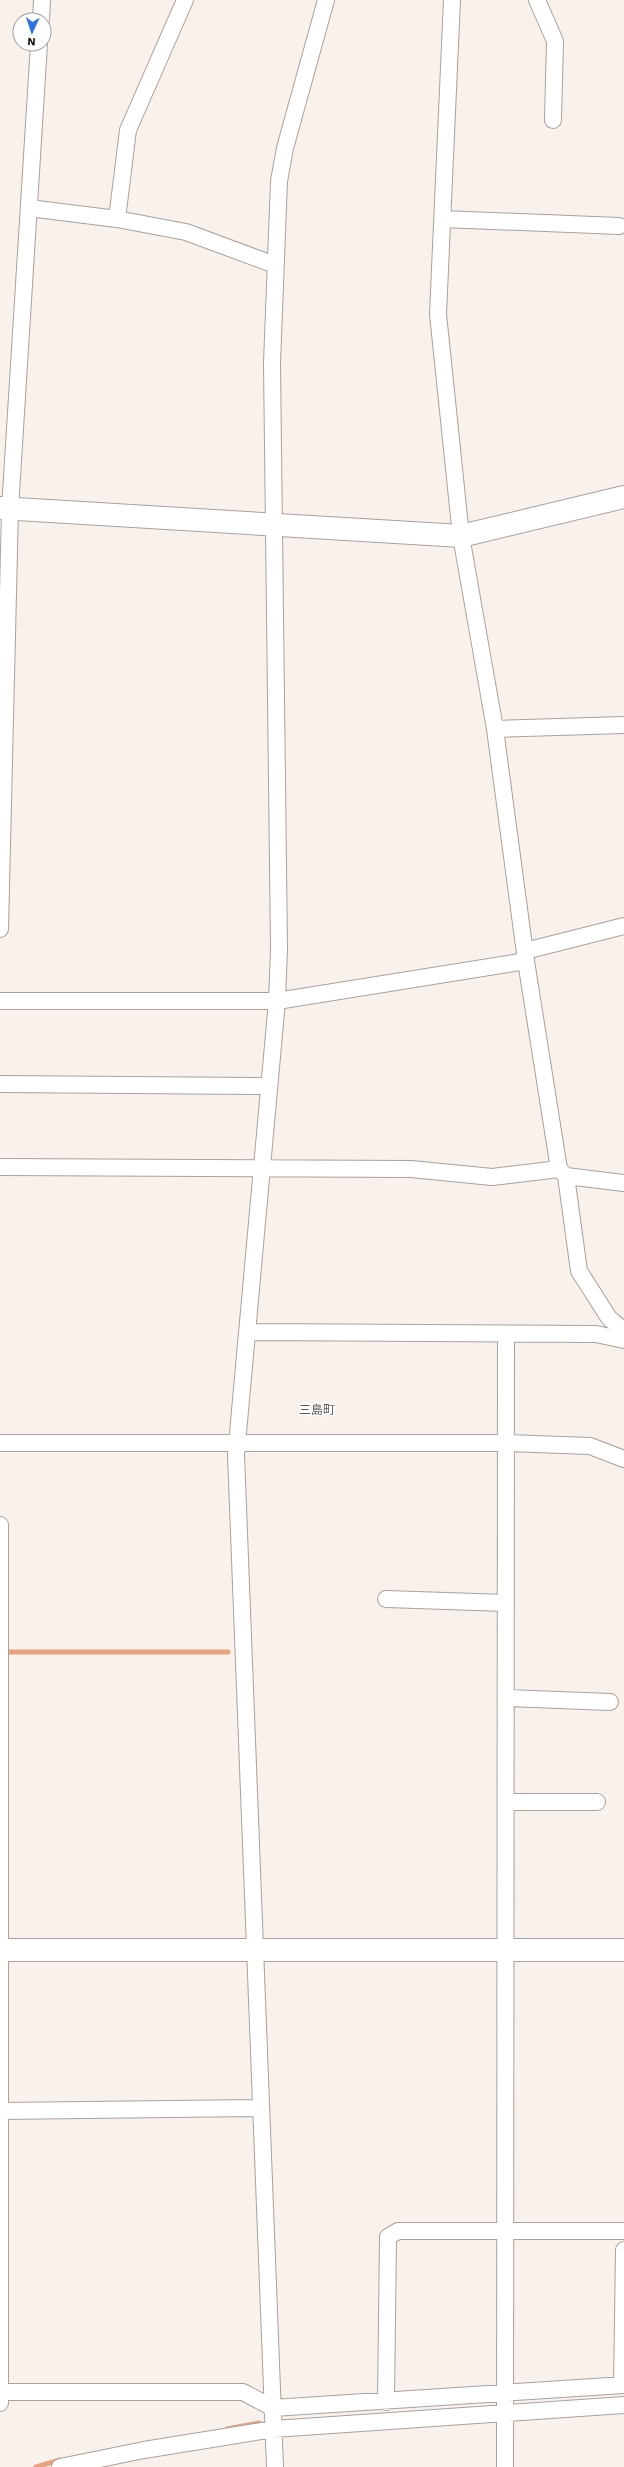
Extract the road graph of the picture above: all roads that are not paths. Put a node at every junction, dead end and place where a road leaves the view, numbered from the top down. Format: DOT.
graph roads {
  1 [pos="42,0"];
  2 [pos="185,0"];
  3 [pos="326,0"];
  4 [pos="452,0"];
  5 [pos="537,0"];
  6 [pos="41,12"];
  7 [pos="39,52"];
  8 [pos="553,120"];
  9 [pos="29,208"];
  10 [pos="443,219"];
  11 [pos="117,220"];
  12 [pos="619,226"];
  13 [pos="275,265"];
  14 [pos="624,497"];
  15 [pos="5,509"];
  16 [pos="274,524"];
  17 [pos="461,536"];
  18 [pos="624,725"];
  19 [pos="494,729"];
  20 [pos="624,926"];
  21 [pos="0,929"];
  22 [pos="525,956"];
  23 [pos="0,1001"];
  24 [pos="277,1001"];
  25 [pos="0,1084"];
  26 [pos="269,1086"];
  27 [pos="0,1167"];
  28 [pos="262,1168"];
  29 [pos="563,1172"];
  30 [pos="624,1183"];
  31 [pos="624,1331"];
  32 [pos="247,1332"];
  33 [pos="506,1335"];
  34 [pos="624,1340"];
  35 [pos="0,1443"];
  36 [pos="506,1443"];
  37 [pos="236,1444"];
  38 [pos="624,1459"];
  39 [pos="0,1525"];
  40 [pos="386,1598"];
  41 [pos="506,1603"];
  42 [pos="506,1698"];
  43 [pos="610,1702"];
  44 [pos="506,1802"];
  45 [pos="597,1802"];
  46 [pos="0,1950"];
  47 [pos="255,1950"];
  48 [pos="624,1950"];
  49 [pos="505,1951"];
  50 [pos="261,2108"];
  51 [pos="0,2111"];
  52 [pos="624,2231"];
  53 [pos="505,2232"];
  54 [pos="624,2250"];
  55 [pos="623,2385"];
  56 [pos="0,2392"];
  57 [pos="505,2394"];
  58 [pos="386,2402"];
  59 [pos="0,2403"];
  60 [pos="624,2405"];
  61 [pos="273,2408"];
  62 [pos="505,2414"];
  63 [pos="274,2429"];
  64 [pos="60,2467"];
  65 [pos="275,2467"];
  66 [pos="505,2467"];
  1 -- 6 [label="street"];
  2 -- 11 [label="street"];
  3 -- 13 [label="street"];
  4 -- 10 [label="street"];
  5 -- 8 [label="street"];
  7 -- 9 [label="street"];
  9 -- 11 [label="street"];
  9 -- 15 [label="street"];
  10 -- 12 [label="street"];
  10 -- 17 [label="street"];
  11 -- 13 [label="street"];
  13 -- 16 [label="street"];
  14 -- 17 [label="street"];
  15 -- 16 [label="street"];
  15 -- 21 [label="street"];
  16 -- 17 [label="street"];
  16 -- 24 [label="street"];
  17 -- 19 [label="street"];
  18 -- 19 [label="street"];
  19 -- 22 [label="street"];
  20 -- 22 [label="street"];
  22 -- 24 [label="street"];
  22 -- 29 [label="street"];
  23 -- 24 [label="street"];
  24 -- 26 [label="street"];
  25 -- 26 [label="street"];
  26 -- 28 [label="street"];
  27 -- 28 [label="street"];
  28 -- 29 [label="street"];
  28 -- 32 [label="street"];
  29 -- 30 [label="street"];
  29 -- 31 [label="street"];
  32 -- 33 [label="street"];
  32 -- 37 [label="street"];
  33 -- 34 [label="street"];
  33 -- 36 [label="street"];
  35 -- 37 [label="street"];
  36 -- 37 [label="street"];
  36 -- 38 [label="street"];
  36 -- 41 [label="street"];
  37 -- 47 [label="street"];
  39 -- 46 [label="street"];
  40 -- 41 [label="street"];
  41 -- 42 [label="street"];
  42 -- 43 [label="street"];
  42 -- 44 [label="street"];
  44 -- 45 [label="street"];
  44 -- 49 [label="street"];
  46 -- 47 [label="street"];
  46 -- 51 [label="street"];
  47 -- 49 [label="street"];
  47 -- 50 [label="street"];
  48 -- 49 [label="street"];
  49 -- 53 [label="street"];
  50 -- 51 [label="street"];
  50 -- 61 [label="street"];
  51 -- 56 [label="street"];
  52 -- 53 [label="street"];
  53 -- 57 [label="street"];
  53 -- 58 [label="street"];
  54 -- 55 [label="street"];
  55 -- 57 [label="street"];
  56 -- 59 [label="street"];
  56 -- 61 [label="street"];
  57 -- 58 [label="street"];
  57 -- 62 [label="street"];
  58 -- 61 [label="street"];
  60 -- 62 [label="street"];
  61 -- 63 [label="street"];
  62 -- 63 [label="street"];
  62 -- 66 [label="street"];
  63 -- 64 [label="street"];
  63 -- 65 [label="street"];
}
